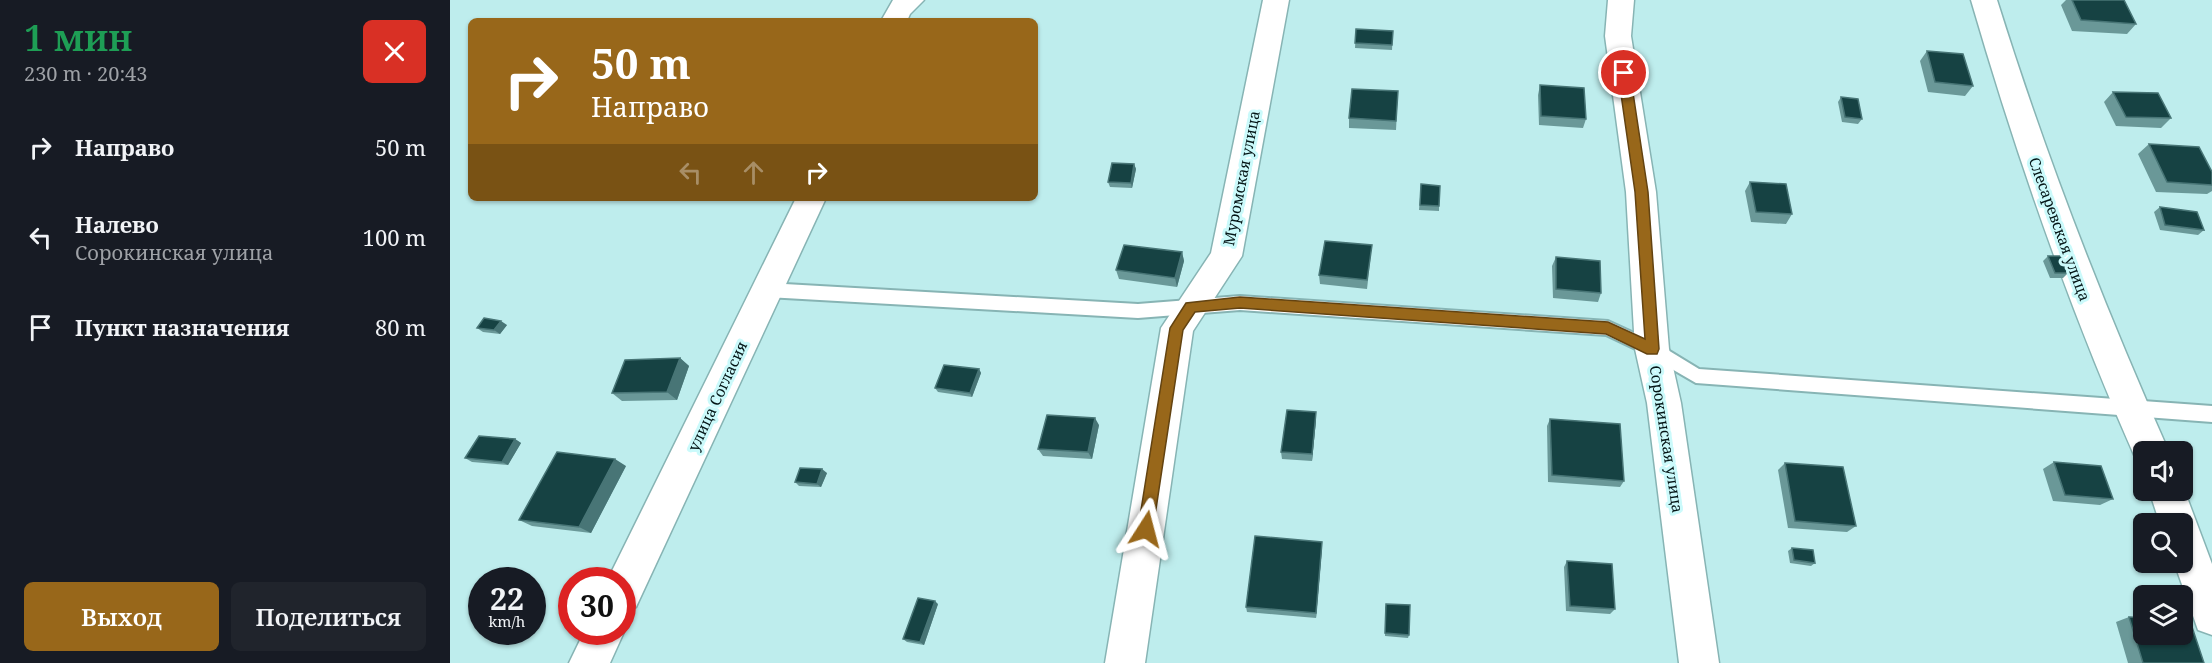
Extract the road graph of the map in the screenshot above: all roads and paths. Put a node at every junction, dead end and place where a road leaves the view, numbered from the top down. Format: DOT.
graph roads {
  1 [pos="1276,0"];
  2 [pos="1621,0"];
  3 [pos="1984,0"];
  4 [pos="810,201"];
  5 [pos="767,290"];
  6 [pos="1191,307"];
  7 [pos="1652,349"];
  8 [pos="2132,408"];
  9 [pos="2212,414"];
  10 [pos="2146,441"];
  11 [pos="2193,563"];
  12 [pos="635,567"];
  13 [pos="2212,616"];
  14 [pos="598,645"];
  15 [pos="590,663"];
  16 [pos="1125,663"];
  17 [pos="1699,663"];
  1 -- 6 [label="street, Муромская улица"];
  2 -- 7 [label="street, Сорокинская улица"];
  3 -- 8 [label="street, Слесаревская улица"];
  4 -- 5 [label="street, улица Согласия"];
  5 -- 6 [label="lane"];
  5 -- 12 [label="street, улица Согласия"];
  6 -- 7 [label="lane"];
  6 -- 16 [label="street, Муромская улица"];
  7 -- 8 [label="lane"];
  7 -- 17 [label="street, Сорокинская улица"];
  8 -- 9 [label="lane"];
  8 -- 10 [label="street, Слесаревская улица"];
  11 -- 13 [label="street"];
  14 -- 15 [label="street"];
}
